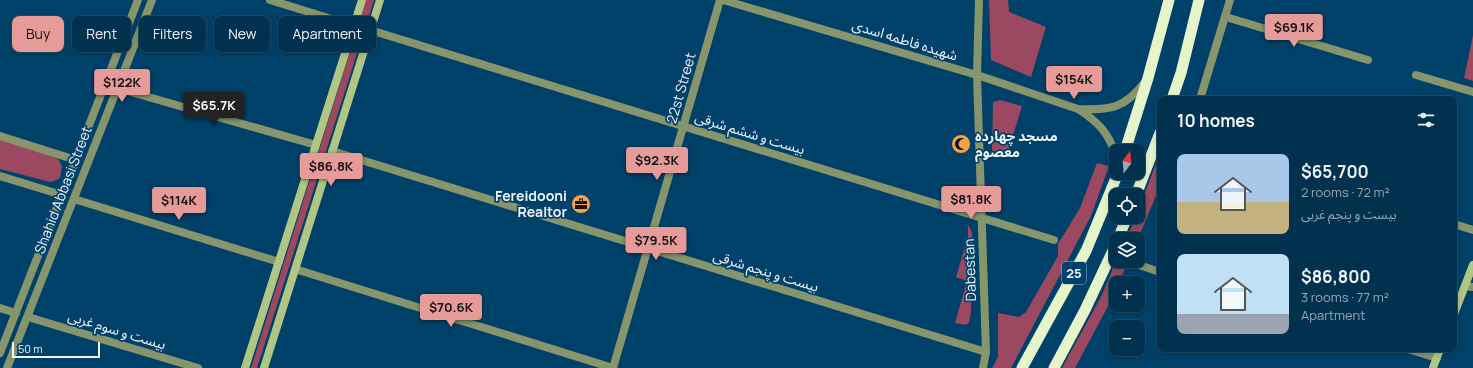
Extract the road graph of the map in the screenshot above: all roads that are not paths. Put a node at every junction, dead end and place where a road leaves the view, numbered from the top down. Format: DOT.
graph roads {
  1 [pos="138,0"];
  2 [pos="152,0"];
  3 [pos="270,0"];
  4 [pos="362,0"];
  5 [pos="380,0"];
  6 [pos="720,0"];
  7 [pos="724,0"];
  8 [pos="979,0"];
  9 [pos="1169,0"];
  10 [pos="1199,0"];
  11 [pos="1230,0"];
  12 [pos="322,16"];
  13 [pos="357,16"];
  14 [pos="375,16"];
  15 [pos="1226,17"];
  16 [pos="376,32"];
  17 [pos="346,52"];
  18 [pos="363,52"];
  19 [pos="1368,60"];
  20 [pos="977,75"];
  21 [pos="1416,75"];
  22 [pos="1148,78"];
  23 [pos="105,85"];
  24 [pos="117,88"];
  25 [pos="1473,92"];
  26 [pos="1173,96"];
  27 [pos="1201,96"];
  28 [pos="1078,109"];
  29 [pos="684,126"];
  30 [pos="0,136"];
  31 [pos="1157,141"];
  32 [pos="1111,144"];
  33 [pos="1127,144"];
  34 [pos="316,145"];
  35 [pos="332,151"];
  36 [pos="76,160"];
  37 [pos="87,163"];
  38 [pos="0,176"];
  39 [pos="1115,180"];
  40 [pos="1139,188"];
  41 [pos="62,195"];
  42 [pos="74,199"];
  43 [pos="981,217"];
  44 [pos="1457,225"];
  45 [pos="1473,230"];
  46 [pos="1054,240"];
  47 [pos="648,248"];
  48 [pos="1109,259"];
  49 [pos="279,262"];
  50 [pos="1473,265"];
  51 [pos="1145,267"];
  52 [pos="295,268"];
  53 [pos="1157,271"];
  54 [pos="1469,287"];
  55 [pos="0,308"];
  56 [pos="1457,309"];
  57 [pos="16,313"];
  58 [pos="28,316"];
  59 [pos="986,352"];
  60 [pos="1418,352"];
  61 [pos="1439,352"];
  62 [pos="0,353"];
  63 [pos="1437,358"];
  64 [pos="7,368"];
  65 [pos="198,368"];
  66 [pos="245,368"];
  67 [pos="264,368"];
  68 [pos="613,368"];
  69 [pos="983,368"];
  70 [pos="1022,368"];
  71 [pos="1054,368"];
  72 [pos="1433,368"];
  1 -- 23 [label="street, Shahid Abbasi Street"];
  2 -- 24 [label="street, Shahid Abbasi Street"];
  3 -- 12 [label="street"];
  4 -- 13 [label="main road"];
  5 -- 14 [label="main road"];
  6 -- 29 [label="street, 22st Street"];
  7 -- 20 [label="street, شهیده فاطمه اسدی"];
  8 -- 20 [label="street, Dabestan"];
  9 -- 22 [label="highway"];
  10 -- 26 [label="highway"];
  11 -- 15 [label="street"];
  15 -- 19 [label="street"];
  15 -- 27 [label="street"];
  16 -- 29 [label="street, بیست و ششم شرقی"];
  17 -- 34 [label="main road"];
  18 -- 35 [label="main road"];
  20 -- 28 [label="street, شهیده فاطمه اسدی"];
  20 -- 43 [label="street, Dabestan"];
  21 -- 25 [label="street"];
  22 -- 28 [label="street"];
  22 -- 33 [label="highway"];
  23 -- 24 [label="street"];
  23 -- 36 [label="street, Shahid Abbasi Street"];
  24 -- 34 [label="street"];
  24 -- 37 [label="street, Shahid Abbasi Street"];
  28 -- 32 [label="street"];
  29 -- 43 [label="street, بیست و ششم شرقی"];
  29 -- 47 [label="street, 22st Street"];
  30 -- 36 [label="street"];
  31 -- 40 [label="highway"];
  34 -- 49 [label="main road"];
  35 -- 47 [label="street, بیست و پنجم شرقی"];
  35 -- 52 [label="main road"];
  36 -- 37 [label="street"];
  36 -- 41 [label="street, Shahid Abbasi Street"];
  37 -- 42 [label="street, Shahid Abbasi Street"];
  38 -- 41 [label="street"];
  39 -- 70 [label="highway, 25"];
  41 -- 42 [label="street"];
  41 -- 57 [label="street, Shahid Abbasi Street"];
  42 -- 49 [label="street"];
  42 -- 58 [label="street, Shahid Abbasi Street"];
  43 -- 46 [label="street, بیست و ششم شرقی"];
  43 -- 59 [label="street, Dabestan"];
  44 -- 45 [label="street"];
  47 -- 59 [label="street, بیست و پنجم شرقی"];
  47 -- 68 [label="street, 22st Street"];
  48 -- 71 [label="highway, 25"];
  49 -- 66 [label="main road"];
  50 -- 54 [label="main road"];
  51 -- 53 [label="street"];
  52 -- 67 [label="main road"];
  52 -- 68 [label="street"];
  54 -- 56 [label="main road"];
  55 -- 57 [label="street"];
  57 -- 58 [label="street, بیست و سوم غربی"];
  57 -- 62 [label="street, Shahid Abbasi Street"];
  58 -- 64 [label="street, Shahid Abbasi Street"];
  58 -- 65 [label="street, بیست و سوم غربی"];
  59 -- 69 [label="street, Dabestan"];
  60 -- 63 [label="street"];
  61 -- 63 [label="main road"];
  63 -- 72 [label="main road"];
}
